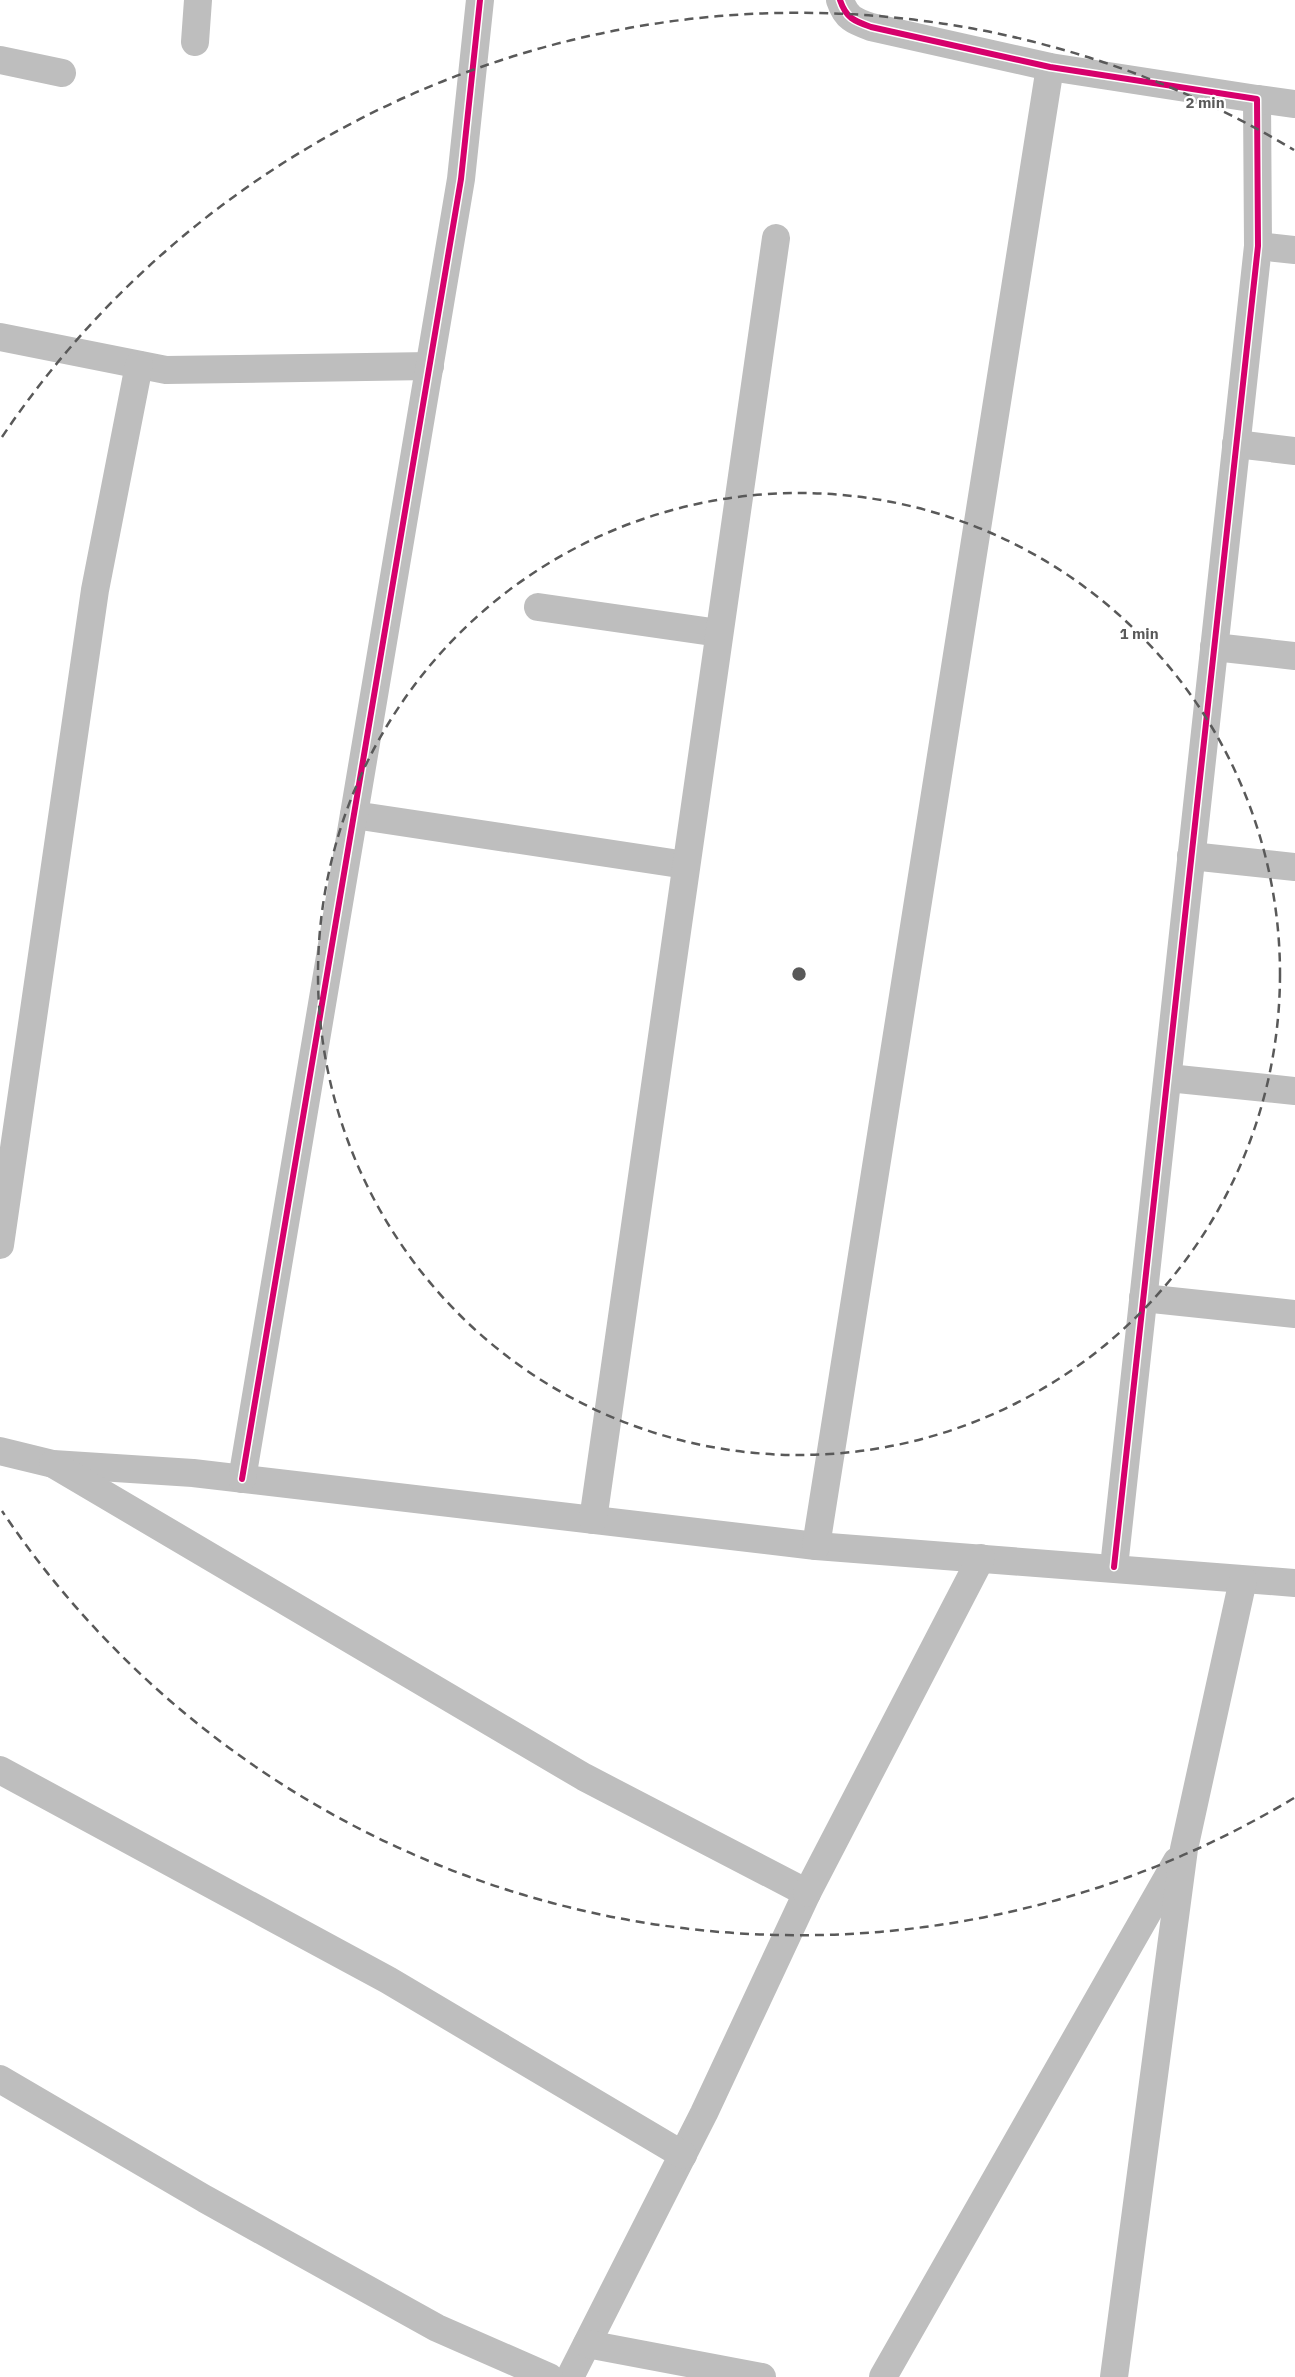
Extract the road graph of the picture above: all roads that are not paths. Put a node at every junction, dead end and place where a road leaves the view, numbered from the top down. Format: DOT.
graph roads {
  1 [pos="198,0"];
  2 [pos="480,0"];
  3 [pos="840,0"];
  4 [pos="196,42"];
  5 [pos="0,60"];
  6 [pos="1050,67"];
  7 [pos="62,73"];
  8 [pos="1257,99"];
  9 [pos="1295,104"];
  10 [pos="776,238"];
  11 [pos="1258,246"];
  12 [pos="1295,250"];
  13 [pos="0,337"];
  14 [pos="139,365"];
  15 [pos="430,366"];
  16 [pos="1236,444"];
  17 [pos="1295,451"];
  18 [pos="538,607"];
  19 [pos="719,633"];
  20 [pos="1214,647"];
  21 [pos="1295,656"];
  22 [pos="354,815"];
  23 [pos="1191,856"];
  24 [pos="686,865"];
  25 [pos="1295,868"];
  26 [pos="1168,1078"];
  27 [pos="1295,1091"];
  28 [pos="0,1245"];
  29 [pos="1143,1298"];
  30 [pos="1295,1314"];
  31 [pos="0,1451"];
  32 [pos="53,1464"];
  33 [pos="242,1479"];
  34 [pos="593,1520"];
  35 [pos="816,1546"];
  36 [pos="981,1558"];
  37 [pos="1114,1568"];
  38 [pos="1242,1580"];
  39 [pos="1295,1583"];
  40 [pos="0,1770"];
  41 [pos="1184,1849"];
  42 [pos="807,1894"];
  43 [pos="0,2079"];
  44 [pos="683,2155"];
  45 [pos="587,2344"];
  46 [pos="549,2377"];
  47 [pos="570,2377"];
  48 [pos="762,2377"];
  49 [pos="883,2377"];
  50 [pos="1114,2377"];
  1 -- 4 [label="street"];
  2 -- 15 [label="street"];
  3 -- 6 [label="street"];
  5 -- 7 [label="street"];
  6 -- 8 [label="street"];
  6 -- 35 [label="street"];
  8 -- 9 [label="street"];
  8 -- 11 [label="street"];
  10 -- 19 [label="street"];
  11 -- 12 [label="street"];
  11 -- 16 [label="street"];
  13 -- 14 [label="street"];
  14 -- 15 [label="street"];
  14 -- 28 [label="street"];
  15 -- 22 [label="street"];
  16 -- 17 [label="street"];
  16 -- 20 [label="street"];
  18 -- 19 [label="street"];
  19 -- 24 [label="street"];
  20 -- 21 [label="street"];
  20 -- 23 [label="street"];
  22 -- 24 [label="street"];
  22 -- 33 [label="street"];
  23 -- 25 [label="street"];
  23 -- 26 [label="street"];
  24 -- 34 [label="street"];
  26 -- 27 [label="street"];
  26 -- 29 [label="street"];
  29 -- 30 [label="street"];
  29 -- 37 [label="street"];
  31 -- 32 [label="street"];
  32 -- 33 [label="street"];
  32 -- 42 [label="street"];
  33 -- 34 [label="street"];
  34 -- 35 [label="street"];
  35 -- 36 [label="street"];
  36 -- 37 [label="street"];
  36 -- 42 [label="street"];
  37 -- 38 [label="street"];
  38 -- 39 [label="street"];
  38 -- 41 [label="street"];
  40 -- 44 [label="street"];
  41 -- 49 [label="street"];
  41 -- 50 [label="street"];
  42 -- 44 [label="street"];
  43 -- 46 [label="street"];
  44 -- 45 [label="street"];
  45 -- 47 [label="street"];
  45 -- 48 [label="street"];
}
